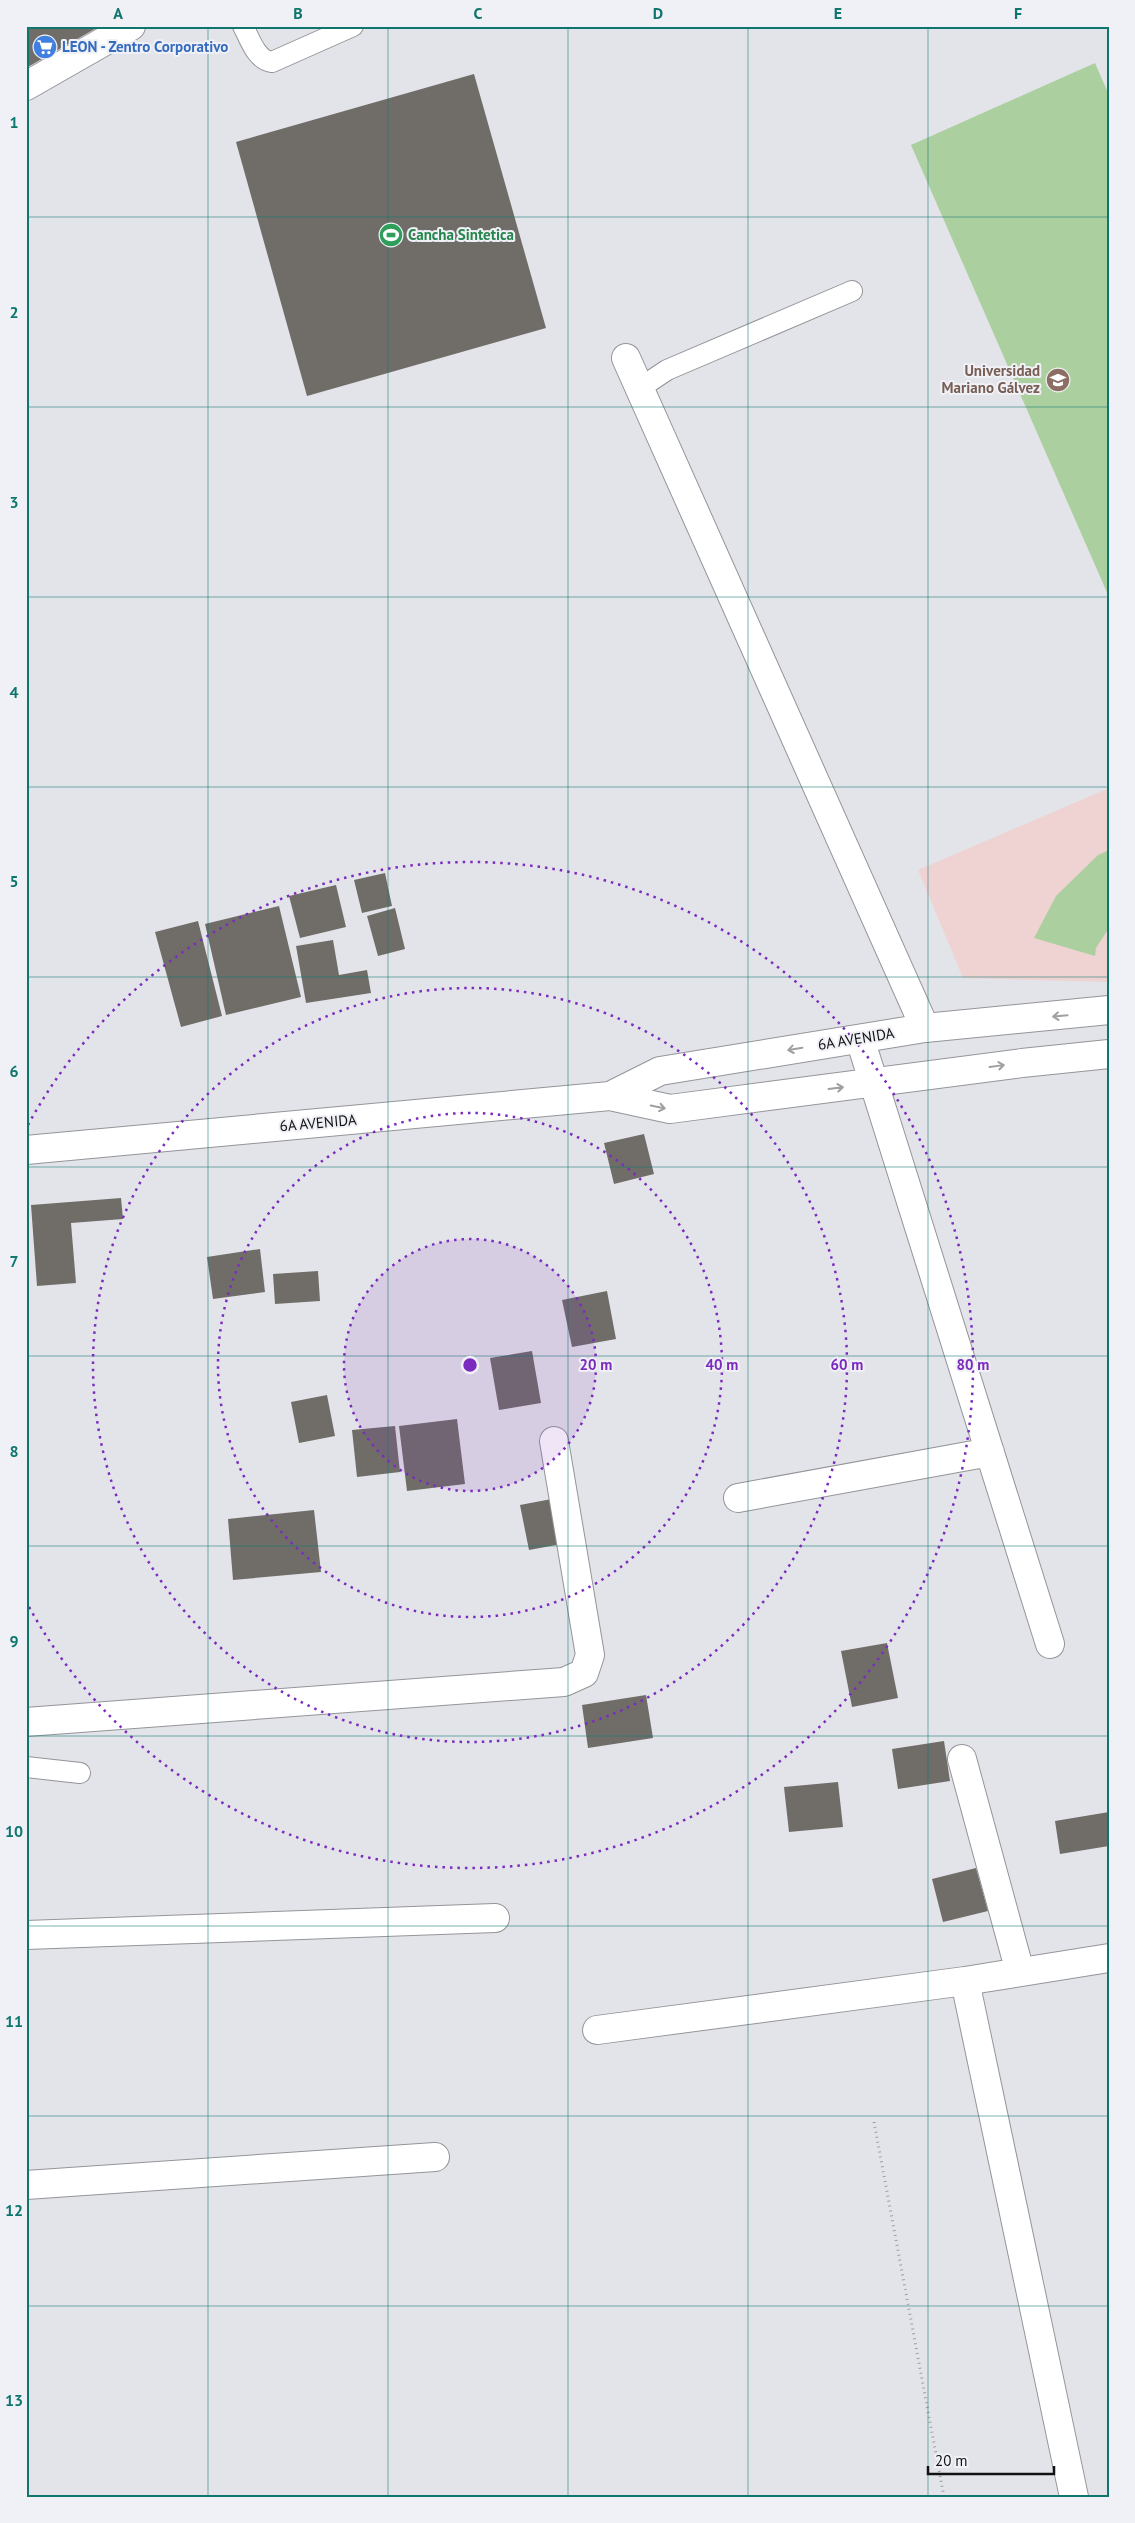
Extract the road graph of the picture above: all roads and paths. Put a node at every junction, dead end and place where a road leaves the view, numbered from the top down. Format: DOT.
graph roads {
  1 [pos="131,26"];
  2 [pos="243,26"];
  3 [pos="352,26"];
  4 [pos="26,86"];
  5 [pos="852,291"];
  6 [pos="626,358"];
  7 [pos="640,388"];
  8 [pos="1109,1010"];
  9 [pos="925,1028"];
  10 [pos="860,1039"];
  11 [pos="1109,1054"];
  12 [pos="874,1083"];
  13 [pos="610,1096"];
  14 [pos="26,1150"];
  15 [pos="554,1441"];
  16 [pos="990,1452"];
  17 [pos="738,1498"];
  18 [pos="1050,1644"];
  19 [pos="26,1722"];
  20 [pos="962,1759"];
  21 [pos="26,1767"];
  22 [pos="80,1773"];
  23 [pos="495,1918"];
  24 [pos="26,1935"];
  25 [pos="1109,1958"];
  26 [pos="1020,1972"];
  27 [pos="965,1981"];
  28 [pos="597,2030"];
  29 [pos="874,2122"];
  30 [pos="435,2157"];
  31 [pos="26,2185"];
  32 [pos="944,2497"];
  33 [pos="1074,2497"];
  1 -- 4 [label="street"];
  2 -- 3 [label="lane"];
  5 -- 7 [label="lane"];
  6 -- 7 [label="street"];
  7 -- 9 [label="street"];
  8 -- 9 [label="street, 6A AVENIDA, one-way"];
  9 -- 10 [label="street, 6A AVENIDA"];
  10 -- 12 [label="street"];
  10 -- 13 [label="street, 6A AVENIDA, one-way"];
  12 -- 11 [label="street, 6A AVENIDA, one-way"];
  13 -- 12 [label="street, 6A AVENIDA, one-way"];
  12 -- 16 [label="street"];
  13 -- 14 [label="street, 6A AVENIDA"];
  15 -- 19 [label="street"];
  16 -- 17 [label="street"];
  16 -- 18 [label="street"];
  20 -- 26 [label="street"];
  21 -- 22 [label="lane"];
  23 -- 24 [label="street"];
  25 -- 26 [label="street"];
  26 -- 27 [label="street"];
  27 -- 28 [label="street"];
  27 -- 33 [label="street"];
  29 -- 32 [label="path"];
  30 -- 31 [label="street"];
}
